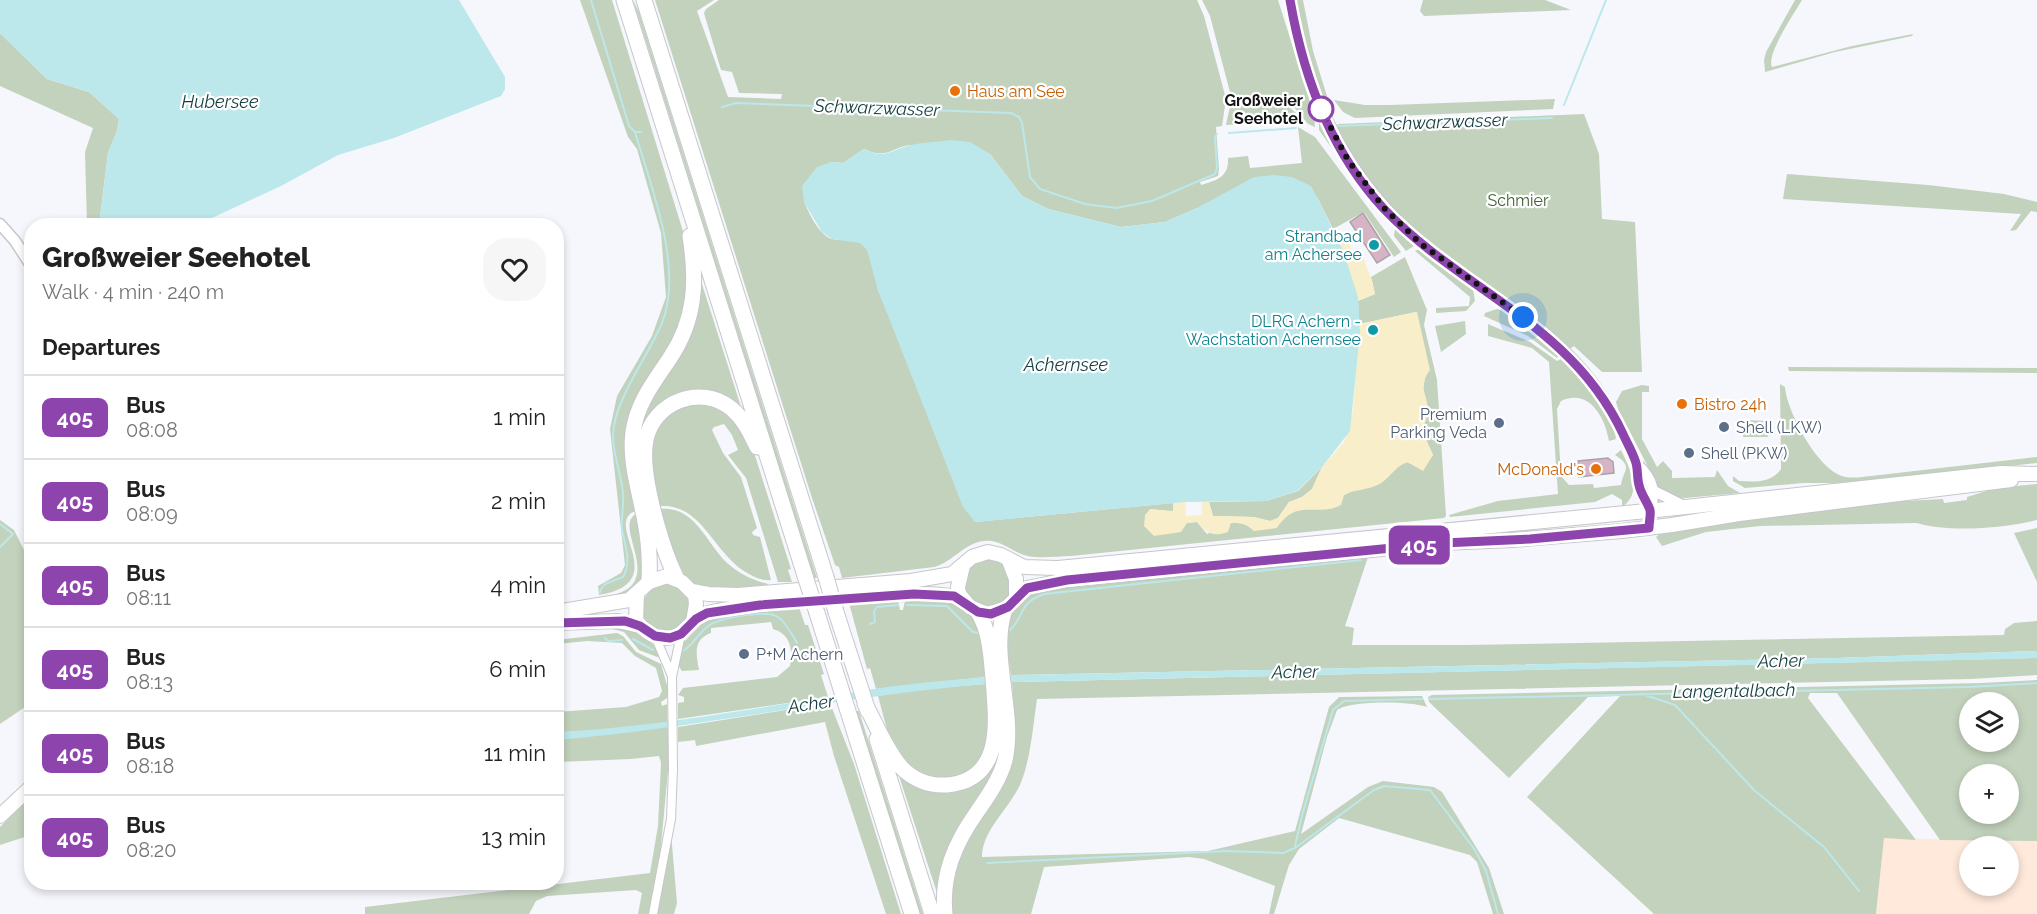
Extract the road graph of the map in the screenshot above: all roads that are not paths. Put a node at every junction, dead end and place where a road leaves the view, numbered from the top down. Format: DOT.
graph roads {
  1 [pos="624,0"];
  2 [pos="644,0"];
  3 [pos="1290,0"];
  4 [pos="684,190"];
  5 [pos="0,224"];
  6 [pos="24,255"];
  7 [pos="1636,463"];
  8 [pos="2033,475"];
  9 [pos="1654,491"];
  10 [pos="779,493"];
  11 [pos="1686,507"];
  12 [pos="648,510"];
  13 [pos="1650,511"];
  14 [pos="1649,528"];
  15 [pos="1009,561"];
  16 [pos="963,566"];
  17 [pos="676,579"];
  18 [pos="649,582"];
  19 [pos="692,591"];
  20 [pos="637,595"];
  21 [pos="1016,597"];
  22 [pos="962,599"];
  23 [pos="1005,609"];
  24 [pos="564,611"];
  25 [pos="978,612"];
  26 [pos="693,622"];
  27 [pos="564,623"];
  28 [pos="640,626"];
  29 [pos="681,634"];
  30 [pos="655,636"];
  31 [pos="997,665"];
  32 [pos="672,677"];
  33 [pos="1000,694"];
  34 [pos="867,708"];
  35 [pos="24,793"];
  36 [pos="0,816"];
  37 [pos="653,914"];
  38 [pos="912,914"];
  39 [pos="932,914"];
  40 [pos="945,914"];
  1 -- 4 [label="highway"];
  2 -- 34 [label="highway, bridge"];
  3 -- 7 [label="street"];
  4 -- 10 [label="highway"];
  4 -- 12 [label="highway"];
  5 -- 6 [label="street"];
  7 -- 9 [label="street"];
  7 -- 13 [label="street"];
  8 -- 11 [label="main road"];
  8 -- 14 [label="main road"];
  9 -- 11 [label="street"];
  9 -- 13 [label="street"];
  10 -- 12 [label="highway"];
  10 -- 38 [label="highway, bridge"];
  11 -- 13 [label="main road"];
  12 -- 17 [label="highway"];
  12 -- 18 [label="highway"];
  13 -- 14 [label="street"];
  13 -- 15 [label="main road"];
  14 -- 21 [label="main road"];
  15 -- 16 [label="main road"];
  15 -- 21 [label="main road"];
  16 -- 19 [label="main road"];
  16 -- 22 [label="main road"];
  17 -- 18 [label="main road"];
  17 -- 19 [label="main road"];
  18 -- 20 [label="main road"];
  19 -- 26 [label="main road"];
  20 -- 24 [label="main road"];
  20 -- 28 [label="main road"];
  21 -- 23 [label="main road"];
  22 -- 25 [label="main road"];
  22 -- 26 [label="main road"];
  23 -- 25 [label="main road"];
  23 -- 31 [label="highway"];
  25 -- 31 [label="highway"];
  26 -- 29 [label="main road"];
  27 -- 28 [label="main road"];
  28 -- 30 [label="main road"];
  29 -- 30 [label="main road"];
  29 -- 32 [label="street"];
  30 -- 32 [label="street"];
  31 -- 33 [label="highway"];
  32 -- 37 [label="street"];
  33 -- 34 [label="highway"];
  33 -- 40 [label="highway"];
  34 -- 39 [label="highway"];
  35 -- 36 [label="main road"];
}
